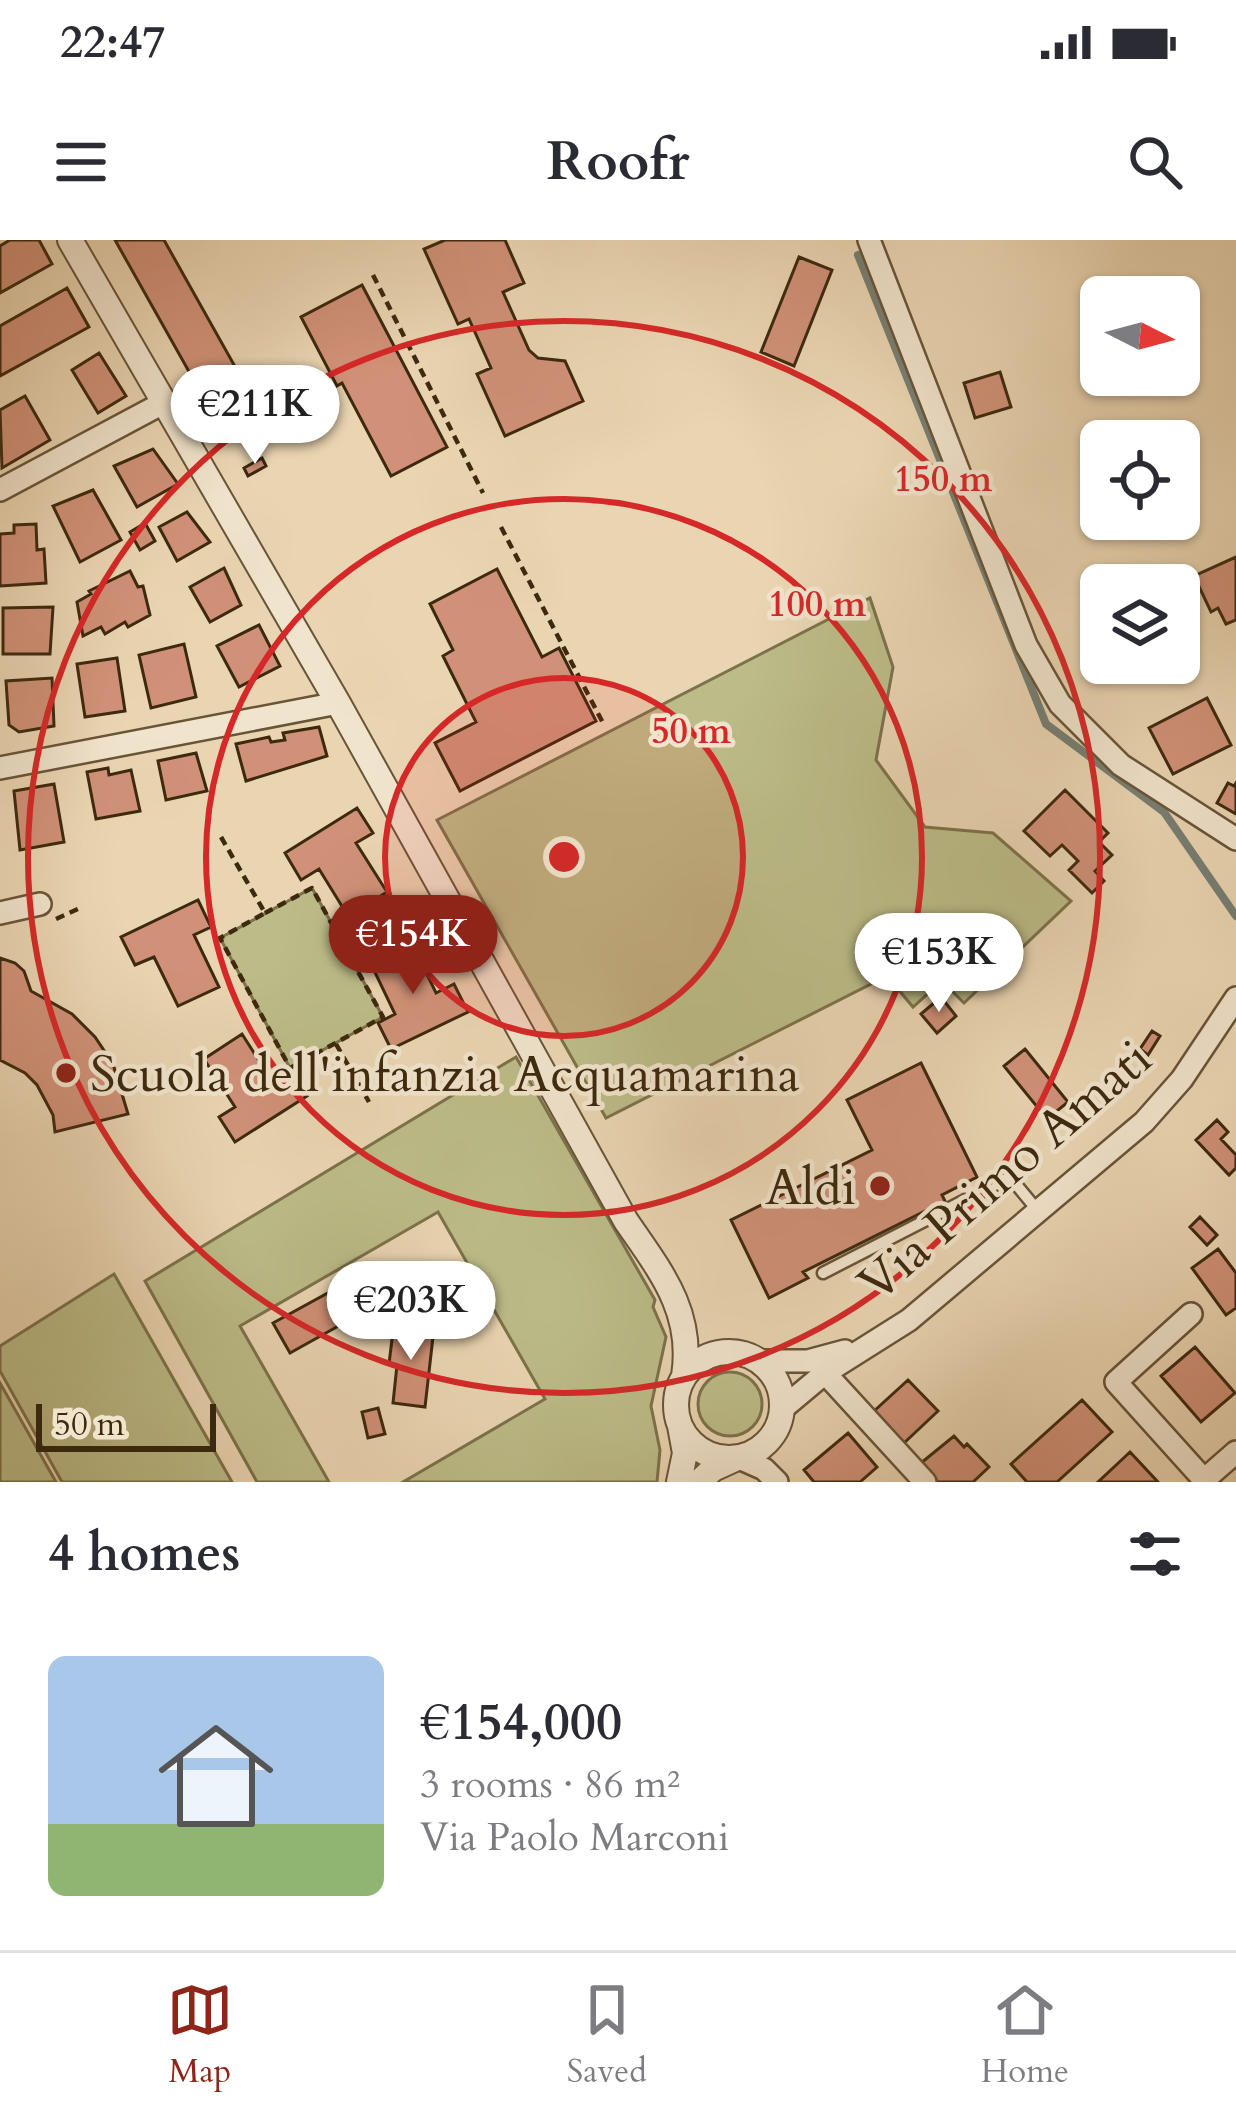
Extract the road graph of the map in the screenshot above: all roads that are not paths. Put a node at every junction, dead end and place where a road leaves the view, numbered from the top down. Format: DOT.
graph roads {
  1 [pos="70,240"];
  2 [pos="869,240"];
  3 [pos="163,403"];
  4 [pos="0,490"];
  5 [pos="338,703"];
  6 [pos="0,768"];
  7 [pos="1236,839"];
  8 [pos="0,913"];
  9 [pos="45,913"];
  10 [pos="1236,998"];
  11 [pos="1038,1211"];
  12 [pos="823,1273"];
  13 [pos="1191,1314"];
  14 [pos="869,1346"];
  15 [pos="761,1361"];
  16 [pos="825,1372"];
  17 [pos="684,1376"];
  18 [pos="782,1408"];
  19 [pos="680,1424"];
  20 [pos="1236,1452"];
  21 [pos="737,1457"];
  22 [pos="1205,1481"];
  23 [pos="679,1482"];
  24 [pos="699,1482"];
  25 [pos="777,1482"];
  26 [pos="925,1482"];
  1 -- 3 [label="street"];
  2 -- 7 [label="street"];
  3 -- 4 [label="street"];
  3 -- 5 [label="street"];
  5 -- 6 [label="street"];
  5 -- 17 [label="street"];
  8 -- 9 [label="street"];
  10 -- 11 [label="street, Via Primo Amati"];
  11 -- 12 [label="lane"];
  11 -- 14 [label="street, Via Primo Amati"];
  13 -- 22 [label="street"];
  14 -- 15 [label="street, Via Primo Amati"];
  14 -- 16 [label="street, Via Primo Amati"];
  15 -- 17 [label="street"];
  15 -- 18 [label="street"];
  16 -- 18 [label="street, Via Primo Amati"];
  16 -- 26 [label="street"];
  17 -- 19 [label="street"];
  18 -- 21 [label="street"];
  19 -- 21 [label="street"];
  19 -- 23 [label="street"];
  20 -- 22 [label="street"];
  21 -- 24 [label="street"];
  21 -- 25 [label="street"];
}
